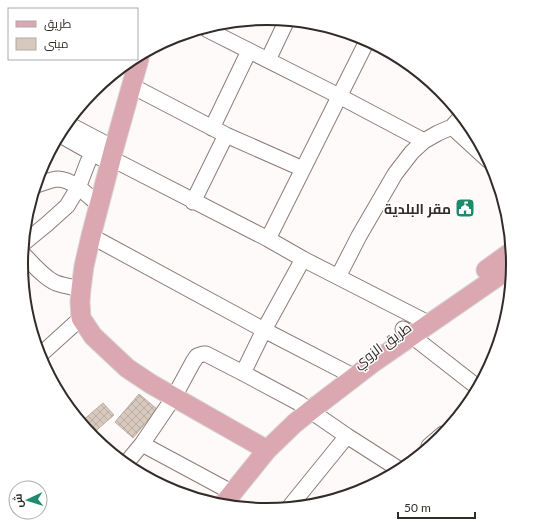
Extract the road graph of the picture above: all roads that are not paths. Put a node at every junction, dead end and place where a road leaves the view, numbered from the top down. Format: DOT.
graph roads {
  1 [pos="284,26"];
  2 [pos="211,32"];
  3 [pos="365,46"];
  4 [pos="249,51"];
  5 [pos="268,60"];
  6 [pos="138,63"];
  7 [pos="132,86"];
  8 [pos="340,96"];
  9 [pos="456,123"];
  10 [pos="72,126"];
  11 [pos="212,128"];
  12 [pos="226,135"];
  13 [pos="64,137"];
  14 [pos="424,141"];
  15 [pos="474,143"];
  16 [pos="107,153"];
  17 [pos="303,169"];
  18 [pos="42,183"];
  19 [pos="78,188"];
  20 [pos="193,202"];
  21 [pos="98,204"];
  22 [pos="91,236"];
  23 [pos="30,238"];
  24 [pos="268,239"];
  25 [pos="505,256"];
  26 [pos="302,259"];
  27 [pos="28,260"];
  28 [pos="506,271"];
  29 [pos="338,277"];
  30 [pos="81,289"];
  31 [pos="81,318"];
  32 [pos="424,321"];
  33 [pos="264,330"];
  34 [pos="407,333"];
  35 [pos="45,351"];
  36 [pos="243,373"];
  37 [pos="350,374"];
  38 [pos="474,384"];
  39 [pos="174,397"];
  40 [pos="304,407"];
  41 [pos="347,436"];
  42 [pos="142,444"];
  43 [pos="267,450"];
  44 [pos="129,459"];
  45 [pos="394,466"];
  46 [pos="229,497"];
  47 [pos="294,501"];
  1 -- 5 [label="street"];
  2 -- 4 [label="street"];
  3 -- 8 [label="street"];
  4 -- 5 [label="street"];
  4 -- 11 [label="street"];
  5 -- 8 [label="street"];
  6 -- 7 [label="main road"];
  7 -- 11 [label="street"];
  7 -- 16 [label="main road"];
  8 -- 14 [label="street"];
  8 -- 17 [label="street"];
  9 -- 14 [label="street"];
  9 -- 15 [label="street"];
  10 -- 16 [label="street"];
  11 -- 12 [label="street"];
  12 -- 17 [label="street"];
  12 -- 20 [label="street"];
  13 -- 16 [label="street"];
  14 -- 29 [label="street"];
  16 -- 19 [label="street"];
  16 -- 20 [label="street"];
  16 -- 21 [label="main road"];
  17 -- 24 [label="street"];
  18 -- 19 [label="street"];
  19 -- 21 [label="street"];
  19 -- 23 [label="street"];
  20 -- 24 [label="street"];
  21 -- 22 [label="main road"];
  22 -- 30 [label="main road"];
  22 -- 33 [label="street"];
  24 -- 26 [label="street"];
  25 -- 32 [label="main road, طريق الزوي"];
  26 -- 29 [label="street"];
  26 -- 33 [label="street"];
  27 -- 30 [label="street"];
  28 -- 32 [label="main road, طريق الزوي"];
  29 -- 32 [label="street"];
  30 -- 31 [label="main road"];
  31 -- 35 [label="street"];
  31 -- 39 [label="main road"];
  32 -- 34 [label="main road, طريق الزوي"];
  33 -- 36 [label="street"];
  33 -- 37 [label="street"];
  34 -- 37 [label="main road, طريق الزوي"];
  34 -- 38 [label="street"];
  36 -- 39 [label="street"];
  36 -- 40 [label="street"];
  37 -- 40 [label="main road, طريق الزوي"];
  39 -- 42 [label="street"];
  39 -- 43 [label="main road"];
  40 -- 41 [label="street"];
  40 -- 43 [label="main road, طريق الزوي"];
  41 -- 45 [label="street"];
  41 -- 47 [label="street"];
  42 -- 44 [label="street"];
  42 -- 46 [label="street"];
  43 -- 46 [label="main road, طريق الزوي"];
}
